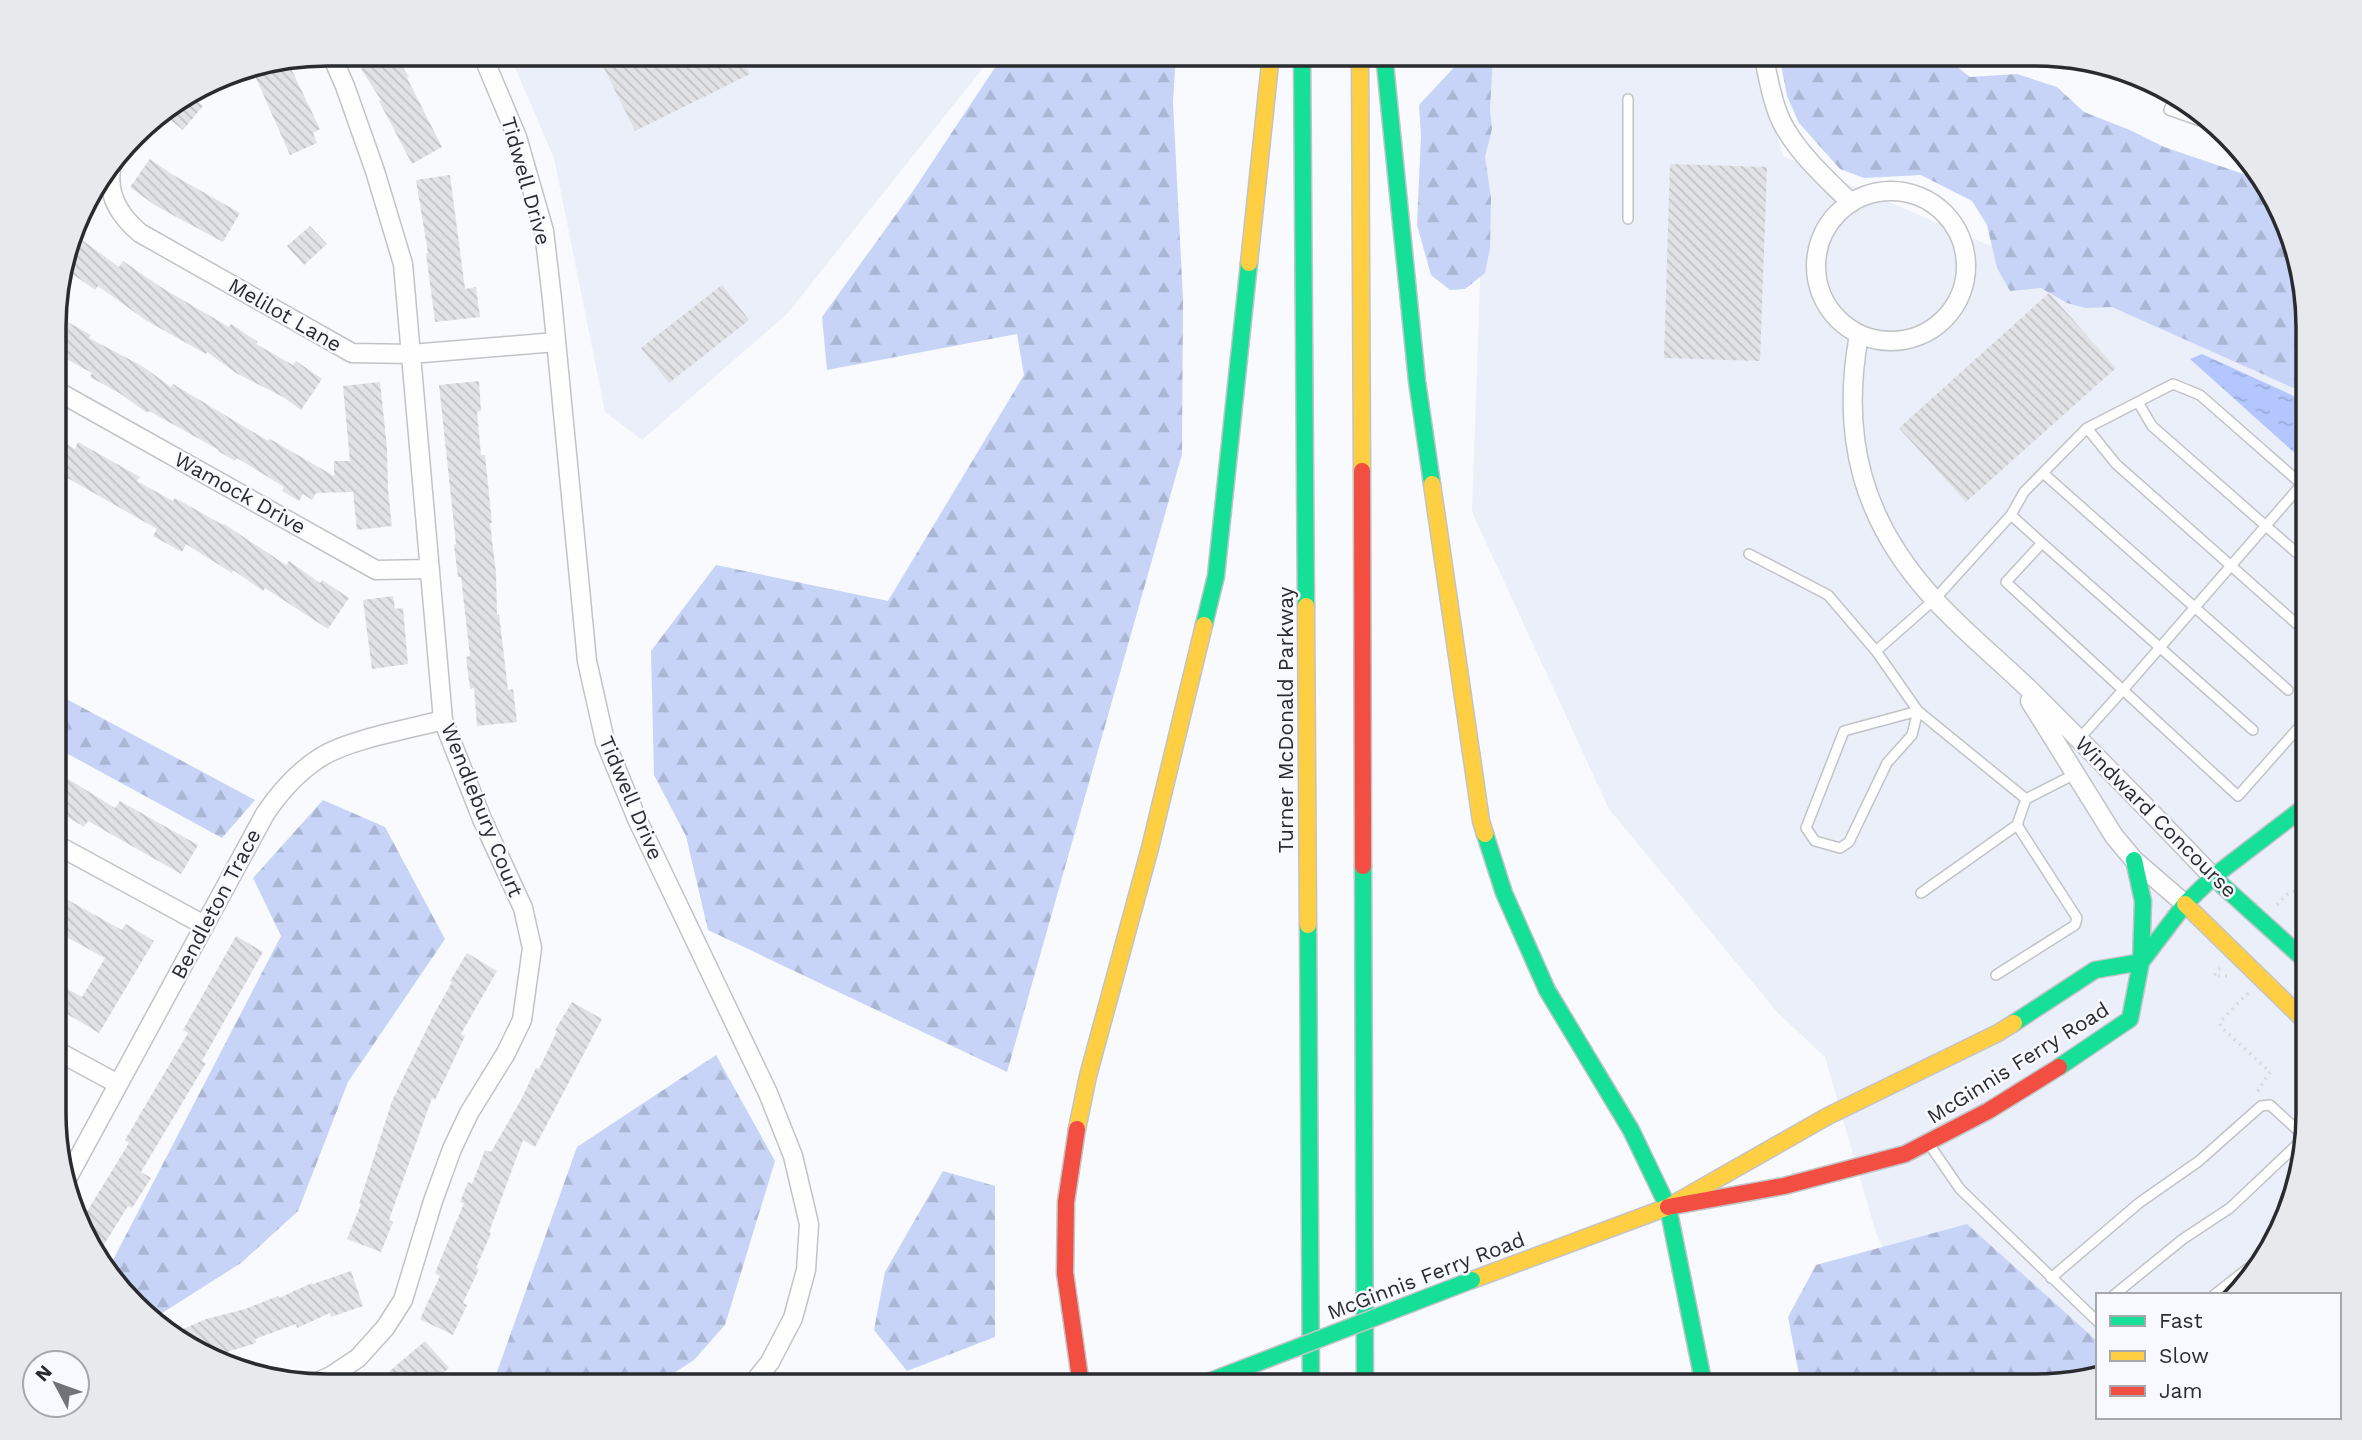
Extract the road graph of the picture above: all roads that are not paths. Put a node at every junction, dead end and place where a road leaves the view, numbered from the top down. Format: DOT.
graph roads {
  1 [pos="336,66"];
  2 [pos="487,66"];
  3 [pos="1270,66"];
  4 [pos="1302,66"];
  5 [pos="1360,66"];
  6 [pos="1385,66"];
  7 [pos="1766,66"];
  8 [pos="1628,99"];
  9 [pos="2171,106"];
  10 [pos="2186,116"];
  11 [pos="110,184"];
  12 [pos="1851,203"];
  13 [pos="1628,219"];
  14 [pos="1859,335"];
  15 [pos="556,342"];
  16 [pos="411,354"];
  17 [pos="66,396"];
  18 [pos="2138,402"];
  19 [pos="2087,428"];
  20 [pos="2043,473"];
  21 [pos="2296,479"];
  22 [pos="2296,494"];
  23 [pos="2011,514"];
  24 [pos="2266,525"];
  25 [pos="2042,543"];
  26 [pos="2296,552"];
  27 [pos="1749,554"];
  28 [pos="2230,566"];
  29 [pos="430,569"];
  30 [pos="1935,599"];
  31 [pos="2194,608"];
  32 [pos="2296,623"];
  33 [pos="2161,646"];
  34 [pos="1876,651"];
  35 [pos="2009,669"];
  36 [pos="2123,690"];
  37 [pos="2288,690"];
  38 [pos="1918,711"];
  39 [pos="443,720"];
  40 [pos="2253,730"];
  41 [pos="2296,730"];
  42 [pos="2079,739"];
  43 [pos="2075,774"];
  44 [pos="2026,799"];
  45 [pos="2296,813"];
  46 [pos="2017,825"];
  47 [pos="66,850"];
  48 [pos="2134,860"];
  49 [pos="2213,877"];
  50 [pos="1921,893"];
  51 [pos="2186,904"];
  52 [pos="204,925"];
  53 [pos="2296,952"];
  54 [pos="2141,962"];
  55 [pos="1996,975"];
  56 [pos="2296,1012"];
  57 [pos="66,1056"];
  58 [pos="118,1084"];
  59 [pos="2295,1128"];
  60 [pos="1928,1143"];
  61 [pos="2292,1149"];
  62 [pos="73,1168"];
  63 [pos="1668,1207"];
  64 [pos="2051,1278"];
  65 [pos="2236,1278"];
  66 [pos="2117,1293"];
  67 [pos="2217,1293"];
  68 [pos="2096,1317"];
  69 [pos="334,1374"];
  70 [pos="760,1374"];
  71 [pos="1079,1374"];
  72 [pos="1228,1374"];
  73 [pos="1311,1374"];
  74 [pos="1365,1374"];
  75 [pos="1702,1374"];
  1 -- 16 [label="street, Wendlebury Court"];
  2 -- 15 [label="street, Tidwell Drive"];
  3 -- 71 [label="main road"];
  4 -- 73 [label="main road, Turner McDonald Parkway"];
  5 -- 74 [label="main road"];
  6 -- 63 [label="main road"];
  7 -- 12 [label="street"];
  8 -- 13 [label="lane"];
  9 -- 10 [label="lane"];
  11 -- 16 [label="street, Melilot Lane"];
  12 -- 14 [label="street"];
  12 -- 14 [label="street"];
  14 -- 30 [label="street, Windward Concourse"];
  15 -- 16 [label="street, Melilot Lane"];
  15 -- 70 [label="street, Tidwell Drive"];
  16 -- 29 [label="street, Wendlebury Court"];
  17 -- 29 [label="street, Wamock Drive"];
  18 -- 19 [label="lane"];
  18 -- 21 [label="lane"];
  18 -- 24 [label="lane"];
  19 -- 20 [label="lane"];
  19 -- 28 [label="lane"];
  20 -- 23 [label="lane"];
  20 -- 31 [label="lane"];
  22 -- 24 [label="lane"];
  23 -- 25 [label="lane"];
  23 -- 30 [label="lane"];
  24 -- 26 [label="lane"];
  24 -- 28 [label="lane"];
  25 -- 33 [label="lane"];
  25 -- 36 [label="lane"];
  27 -- 34 [label="lane"];
  28 -- 31 [label="lane"];
  28 -- 32 [label="lane"];
  29 -- 39 [label="street, Wendlebury Court"];
  30 -- 34 [label="lane"];
  30 -- 35 [label="street, Windward Concourse"];
  31 -- 33 [label="lane"];
  31 -- 37 [label="lane"];
  33 -- 36 [label="lane"];
  33 -- 40 [label="lane"];
  34 -- 38 [label="lane"];
  35 -- 42 [label="street, Windward Concourse"];
  35 -- 43 [label="street, Windward Concourse"];
  36 -- 41 [label="lane"];
  36 -- 42 [label="lane"];
  38 -- 38 [label="lane"];
  38 -- 44 [label="lane"];
  39 -- 52 [label="street, Bendleton Trace"];
  39 -- 69 [label="street, Wendlebury Court"];
  42 -- 49 [label="street, Windward Concourse"];
  43 -- 44 [label="lane"];
  43 -- 48 [label="street, Windward Concourse"];
  44 -- 46 [label="lane"];
  45 -- 49 [label="main road, McGinnis Ferry Road"];
  46 -- 50 [label="lane"];
  46 -- 55 [label="lane"];
  47 -- 52 [label="street"];
  48 -- 51 [label="street, Windward Concourse"];
  48 -- 54 [label="main road"];
  49 -- 51 [label="main road, McGinnis Ferry Road"];
  49 -- 53 [label="main road, Windward Concourse"];
  51 -- 54 [label="main road, McGinnis Ferry Road"];
  51 -- 56 [label="main road, Windward Concourse"];
  52 -- 58 [label="street, Bendleton Trace"];
  54 -- 60 [label="main road, McGinnis Ferry Road"];
  54 -- 63 [label="main road, McGinnis Ferry Road"];
  57 -- 58 [label="street"];
  58 -- 62 [label="street, Bendleton Trace"];
  59 -- 64 [label="lane"];
  60 -- 63 [label="main road, McGinnis Ferry Road"];
  60 -- 64 [label="lane"];
  61 -- 66 [label="lane"];
  63 -- 72 [label="main road, McGinnis Ferry Road, bridge"];
  63 -- 75 [label="main road"];
  64 -- 68 [label="lane"];
  65 -- 67 [label="lane"];
}
